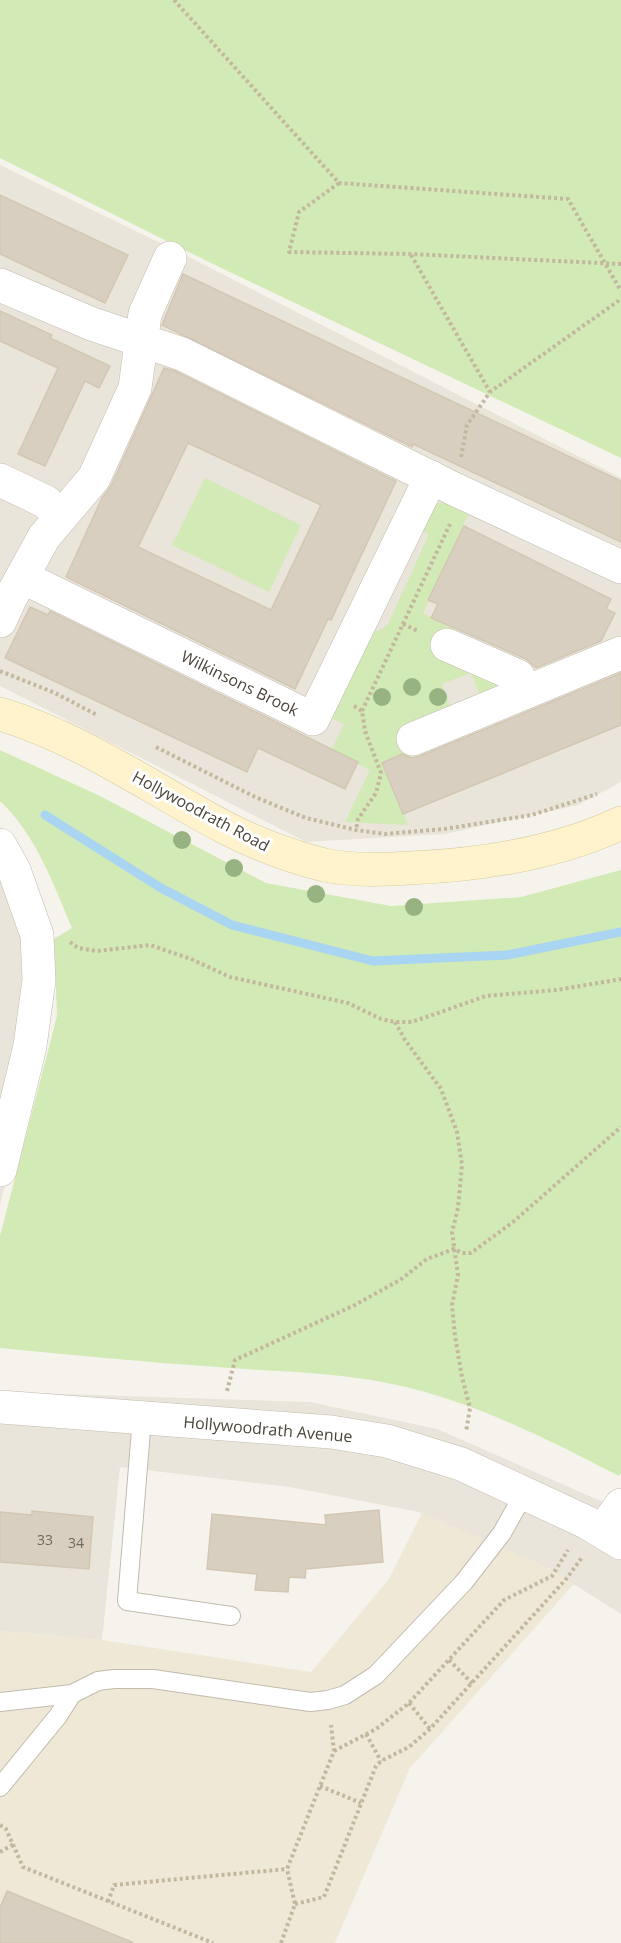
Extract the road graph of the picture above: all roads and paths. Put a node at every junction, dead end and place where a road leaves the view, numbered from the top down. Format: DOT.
graph roads {
  1 [pos="174,0"];
  2 [pos="339,183"];
  3 [pos="410,254"];
  4 [pos="170,258"];
  5 [pos="604,264"];
  6 [pos="621,264"];
  7 [pos="0,285"];
  8 [pos="621,291"];
  9 [pos="141,340"];
  10 [pos="490,392"];
  11 [pos="431,477"];
  12 [pos="0,480"];
  13 [pos="61,517"];
  14 [pos="621,567"];
  15 [pos="22,577"];
  16 [pos="0,621"];
  17 [pos="447,645"];
  18 [pos="621,652"];
  19 [pos="0,671"];
  20 [pos="328,689"];
  21 [pos="526,691"];
  22 [pos="0,714"];
  23 [pos="104,720"];
  24 [pos="413,739"];
  25 [pos="154,746"];
  26 [pos="599,794"];
  27 [pos="621,823"];
  28 [pos="356,830"];
  29 [pos="0,845"];
  30 [pos="65,938"];
  31 [pos="621,979"];
  32 [pos="395,1022"];
  33 [pos="621,1127"];
  34 [pos="0,1170"];
  35 [pos="454,1248"];
  36 [pos="0,1407"];
  37 [pos="142,1418"];
  38 [pos="218,1424"];
  39 [pos="461,1464"];
  40 [pos="525,1492"];
  41 [pos="615,1526"];
  42 [pos="555,1572"];
  43 [pos="567,1578"];
  44 [pos="231,1616"];
  45 [pos="448,1660"];
  46 [pos="473,1684"];
  47 [pos="72,1694"];
  48 [pos="328,1700"];
  49 [pos="0,1702"];
  50 [pos="409,1703"];
  51 [pos="430,1729"];
  52 [pos="366,1734"];
  53 [pos="334,1751"];
  54 [pos="381,1761"];
  55 [pos="320,1786"];
  56 [pos="0,1787"];
  57 [pos="361,1803"];
  58 [pos="0,1824"];
  59 [pos="14,1844"];
  60 [pos="0,1852"];
  61 [pos="286,1869"];
  62 [pos="108,1902"];
  63 [pos="296,1904"];
  64 [pos="213,1943"];
  65 [pos="281,1943"];
  1 -- 2 [label="path"];
  2 -- 3 [label="path"];
  2 -- 5 [label="path"];
  3 -- 5 [label="path"];
  3 -- 10 [label="path"];
  4 -- 9 [label="street"];
  5 -- 6 [label="path"];
  5 -- 8 [label="path"];
  7 -- 9 [label="street"];
  9 -- 11 [label="street"];
  9 -- 13 [label="street"];
  11 -- 14 [label="street"];
  11 -- 20 [label="street, Wilkinsons Brook"];
  12 -- 13 [label="street"];
  13 -- 15 [label="street"];
  15 -- 16 [label="street"];
  15 -- 20 [label="street, Wilkinsons Brook"];
  17 -- 21 [label="street"];
  18 -- 21 [label="street"];
  19 -- 23 [label="path"];
  20 -- 28 [label="path"];
  21 -- 24 [label="street"];
  22 -- 27 [label="main road, Hollywoodrath Road"];
  25 -- 28 [label="path"];
  26 -- 28 [label="path"];
  29 -- 34 [label="street"];
  30 -- 32 [label="path"];
  31 -- 32 [label="path"];
  32 -- 35 [label="path"];
  33 -- 35 [label="path"];
  35 -- 38 [label="path"];
  35 -- 39 [label="path"];
  36 -- 37 [label="street, Hollywoodrath Avenue"];
  37 -- 38 [label="street, Hollywoodrath Avenue"];
  37 -- 44 [label="lane"];
  38 -- 39 [label="street, Hollywoodrath Avenue"];
  39 -- 40 [label="street, Hollywoodrath Avenue"];
  40 -- 41 [label="street, Hollywoodrath Avenue"];
  40 -- 48 [label="lane"];
  42 -- 45 [label="path"];
  43 -- 46 [label="path"];
  45 -- 46 [label="path"];
  45 -- 50 [label="path"];
  46 -- 51 [label="path"];
  47 -- 48 [label="lane"];
  47 -- 49 [label="lane"];
  47 -- 56 [label="lane"];
  48 -- 53 [label="path"];
  50 -- 51 [label="path"];
  50 -- 52 [label="path"];
  51 -- 54 [label="path"];
  52 -- 53 [label="path"];
  52 -- 54 [label="path"];
  53 -- 55 [label="path"];
  54 -- 57 [label="path"];
  55 -- 57 [label="path"];
  55 -- 61 [label="path"];
  57 -- 63 [label="path"];
  58 -- 59 [label="path"];
  59 -- 60 [label="path"];
  59 -- 62 [label="path"];
  61 -- 62 [label="path"];
  61 -- 63 [label="path"];
  62 -- 64 [label="path"];
  63 -- 65 [label="path"];
}
